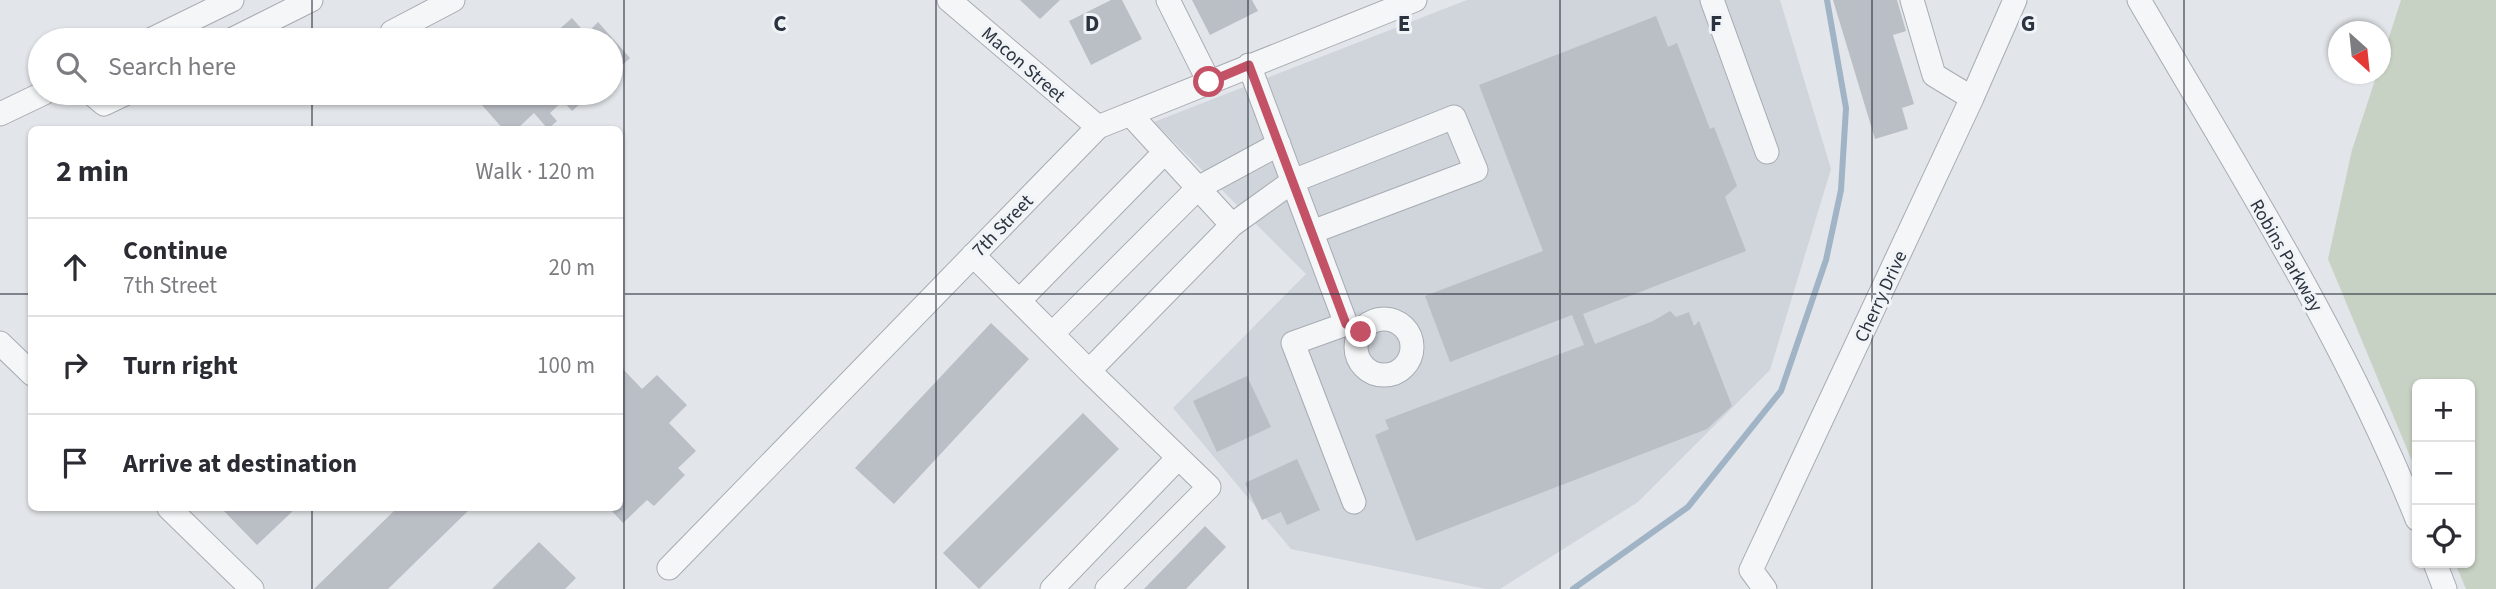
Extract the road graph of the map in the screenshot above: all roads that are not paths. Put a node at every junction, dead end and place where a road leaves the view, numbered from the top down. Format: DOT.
graph roads {
  1 [pos="232,0"];
  2 [pos="311,0"];
  3 [pos="453,0"];
  4 [pos="1168,0"];
  5 [pos="1415,0"];
  6 [pos="1712,0"];
  7 [pos="1912,0"];
  8 [pos="2015,0"];
  9 [pos="2139,0"];
  10 [pos="959,3"];
  11 [pos="175,28"];
  12 [pos="256,28"];
  13 [pos="400,28"];
  14 [pos="1249,65"];
  15 [pos="1209,82"];
  16 [pos="1972,98"];
  17 [pos="28,101"];
  18 [pos="0,114"];
  19 [pos="1130,114"];
  20 [pos="1098,127"];
  21 [pos="1279,144"];
  22 [pos="1165,152"];
  23 [pos="1767,152"];
  24 [pos="1293,181"];
  25 [pos="1198,188"];
  26 [pos="1232,225"];
  27 [pos="1312,232"];
  28 [pos="973,255"];
  29 [pos="1019,302"];
  30 [pos="1052,334"];
  31 [pos="0,343"];
  32 [pos="28,370"];
  33 [pos="1089,371"];
  34 [pos="1178,458"];
  35 [pos="1354,502"];
  36 [pos="2412,506"];
  37 [pos="172,511"];
  38 [pos="668,568"];
  39 [pos="2437,568"];
  40 [pos="1745,580"];
  41 [pos="252,589"];
  42 [pos="1052,589"];
  43 [pos="1107,589"];
  44 [pos="1765,589"];
  45 [pos="2445,589"];
  1 -- 11 [label="street"];
  2 -- 12 [label="street"];
  3 -- 13 [label="street"];
  4 -- 15 [label="street"];
  5 -- 14 [label="street, 7th Street"];
  6 -- 23 [label="street"];
  7 -- 16 [label="street"];
  8 -- 16 [label="street, Cherry Drive"];
  9 -- 36 [label="street, Robins Parkway"];
  10 -- 20 [label="street, Macon Street"];
  14 -- 15 [label="street, 7th Street"];
  14 -- 21 [label="street"];
  15 -- 19 [label="street, 7th Street"];
  16 -- 40 [label="street, Cherry Drive"];
  17 -- 18 [label="street"];
  19 -- 20 [label="street, 7th Street"];
  19 -- 22 [label="street"];
  20 -- 28 [label="street, 7th Street"];
  21 -- 24 [label="street"];
  21 -- 25 [label="street"];
  22 -- 25 [label="street"];
  22 -- 29 [label="street"];
  24 -- 26 [label="street"];
  24 -- 27 [label="street"];
  24 -- 27 [label="street"];
  25 -- 26 [label="street"];
  25 -- 30 [label="street"];
  26 -- 33 [label="street"];
  27 -- 35 [label="street"];
  28 -- 29 [label="street"];
  28 -- 38 [label="street, 7th Street"];
  29 -- 30 [label="street"];
  30 -- 33 [label="street"];
  31 -- 32 [label="street"];
  33 -- 34 [label="street"];
  34 -- 42 [label="street"];
  34 -- 43 [label="street"];
  37 -- 41 [label="street"];
  39 -- 45 [label="street"];
  40 -- 44 [label="street, Cherry Drive"];
}
